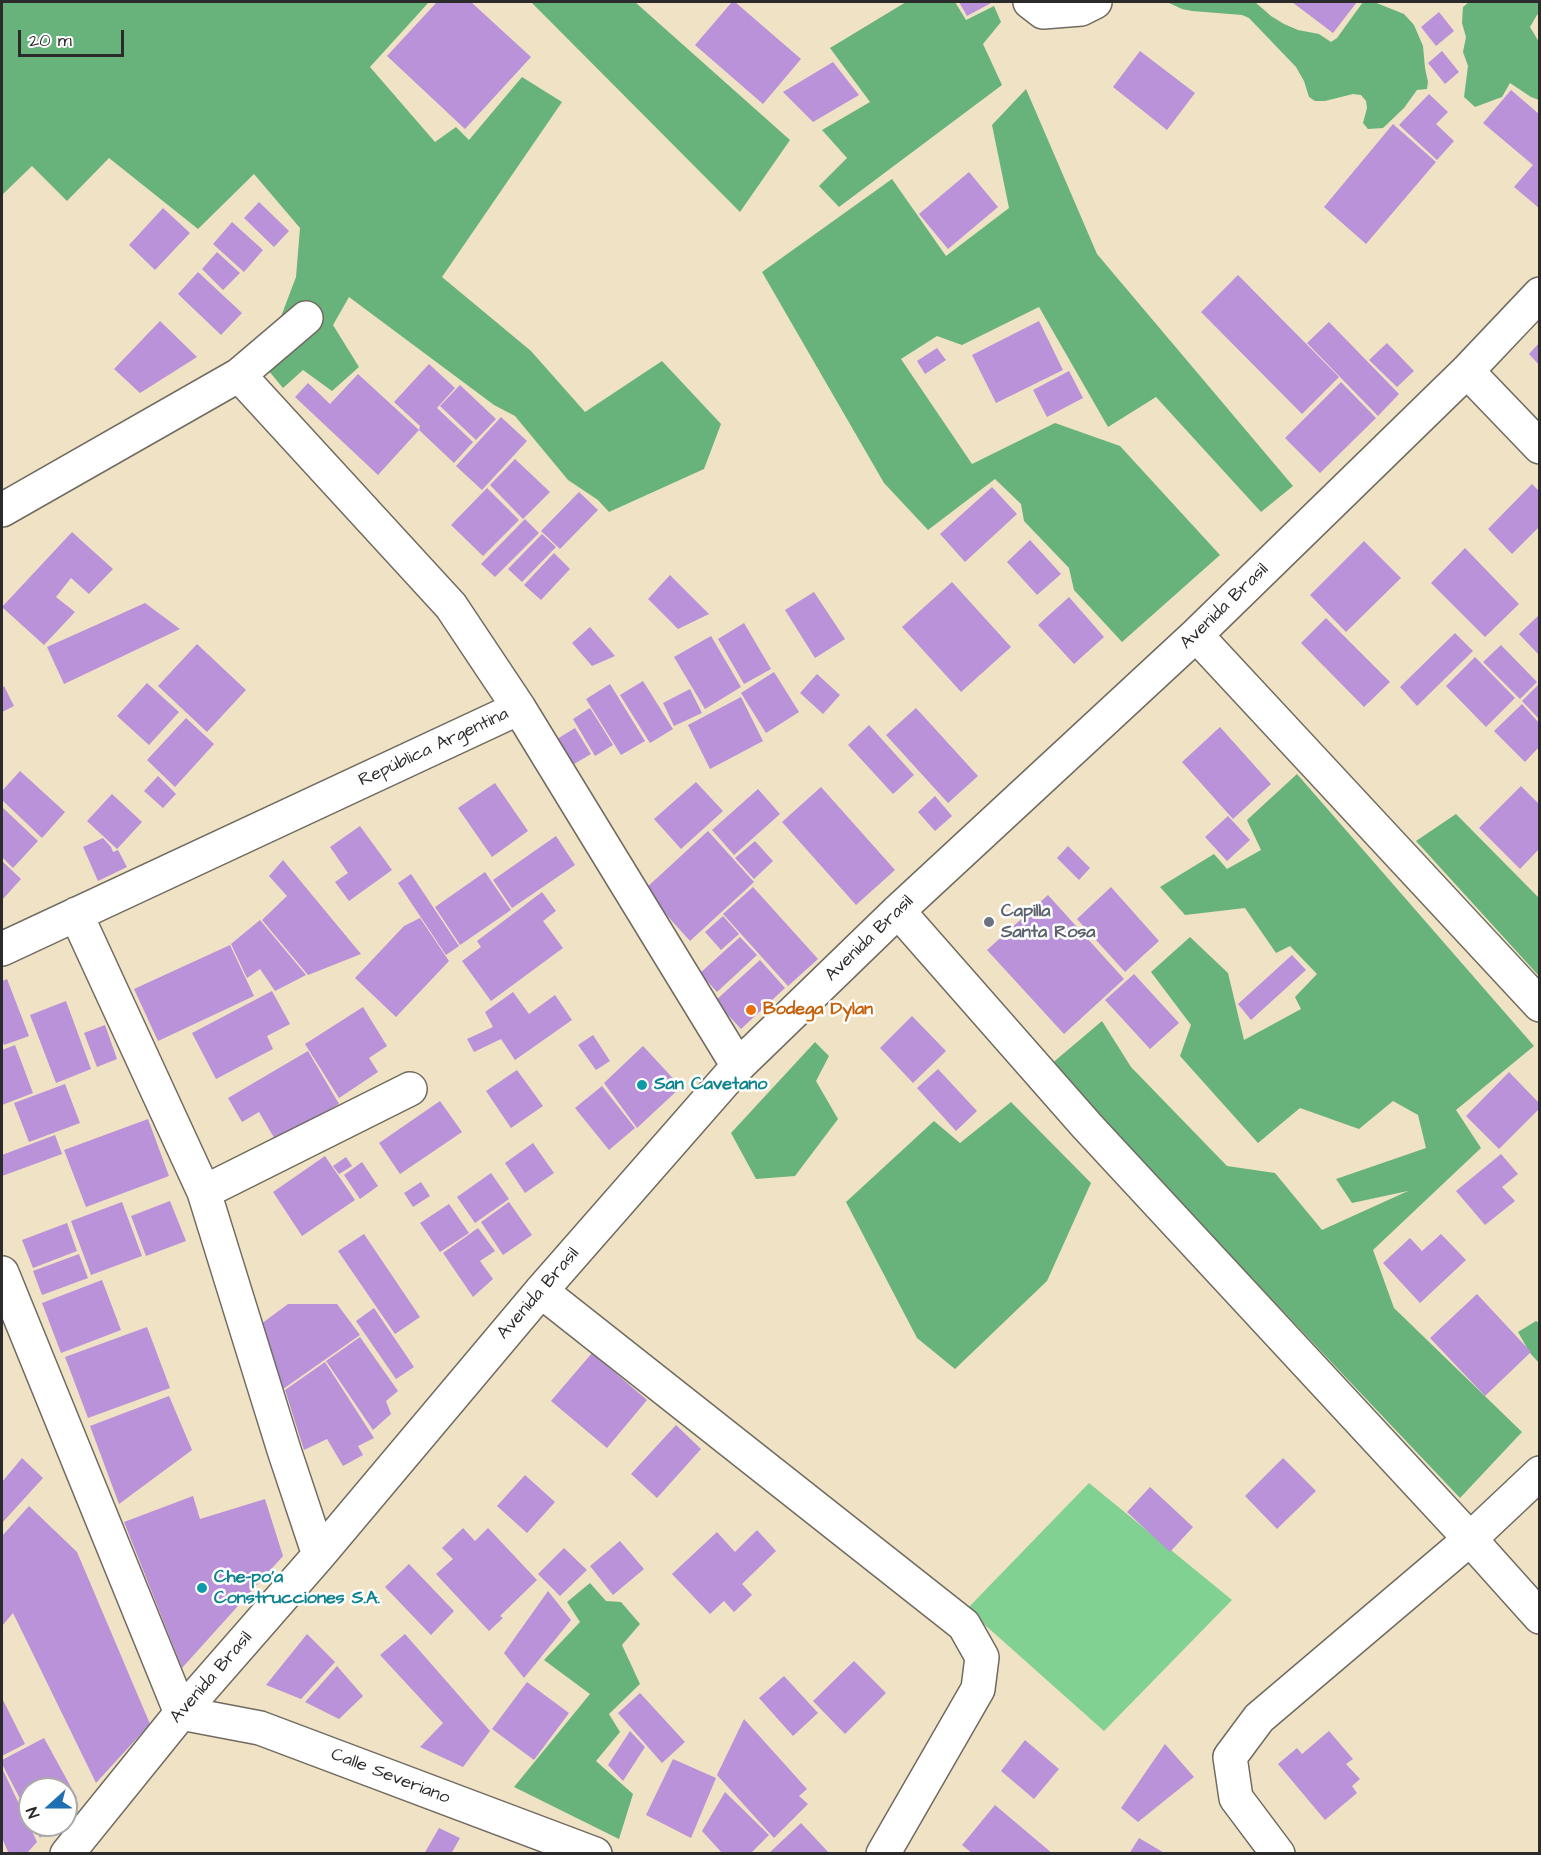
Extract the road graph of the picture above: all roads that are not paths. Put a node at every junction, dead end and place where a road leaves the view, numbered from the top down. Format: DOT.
graph roads {
  1 [pos="1030,2"];
  2 [pos="1095,2"];
  3 [pos="1539,294"];
  4 [pos="306,318"];
  5 [pos="1467,371"];
  6 [pos="239,375"];
  7 [pos="1539,447"];
  8 [pos="2,510"];
  9 [pos="1196,635"];
  10 [pos="519,708"];
  11 [pos="898,911"];
  12 [pos="76,914"];
  13 [pos="2,949"];
  14 [pos="1539,1005"];
  15 [pos="738,1066"];
  16 [pos="410,1089"];
  17 [pos="204,1192"];
  18 [pos="2,1273"];
  19 [pos="541,1291"];
  20 [pos="1539,1473"];
  21 [pos="1470,1539"];
  22 [pos="319,1555"];
  23 [pos="1539,1617"];
  24 [pos="181,1713"];
  25 [pos="67,1854"];
  26 [pos="595,1854"];
  27 [pos="884,1854"];
  28 [pos="1278,1854"];
  1 -- 2 [label="street"];
  3 -- 5 [label="street, Avenida Brasil"];
  4 -- 6 [label="street"];
  5 -- 7 [label="street"];
  5 -- 9 [label="street, Avenida Brasil"];
  6 -- 8 [label="street"];
  6 -- 10 [label="street"];
  9 -- 11 [label="street, Avenida Brasil"];
  9 -- 14 [label="street"];
  10 -- 12 [label="street, República Argentina"];
  10 -- 15 [label="street, República Argentina"];
  11 -- 15 [label="street, Avenida Brasil"];
  11 -- 21 [label="street"];
  12 -- 13 [label="street, República Argentina"];
  12 -- 17 [label="street"];
  15 -- 19 [label="street, Avenida Brasil"];
  16 -- 17 [label="street"];
  17 -- 22 [label="street"];
  18 -- 24 [label="street"];
  19 -- 22 [label="street, Avenida Brasil"];
  19 -- 27 [label="street"];
  20 -- 21 [label="street"];
  21 -- 23 [label="street"];
  21 -- 28 [label="street"];
  22 -- 24 [label="street, Avenida Brasil"];
  24 -- 25 [label="street, Avenida Brasil"];
  24 -- 26 [label="street, Calle Severiano"];
}
